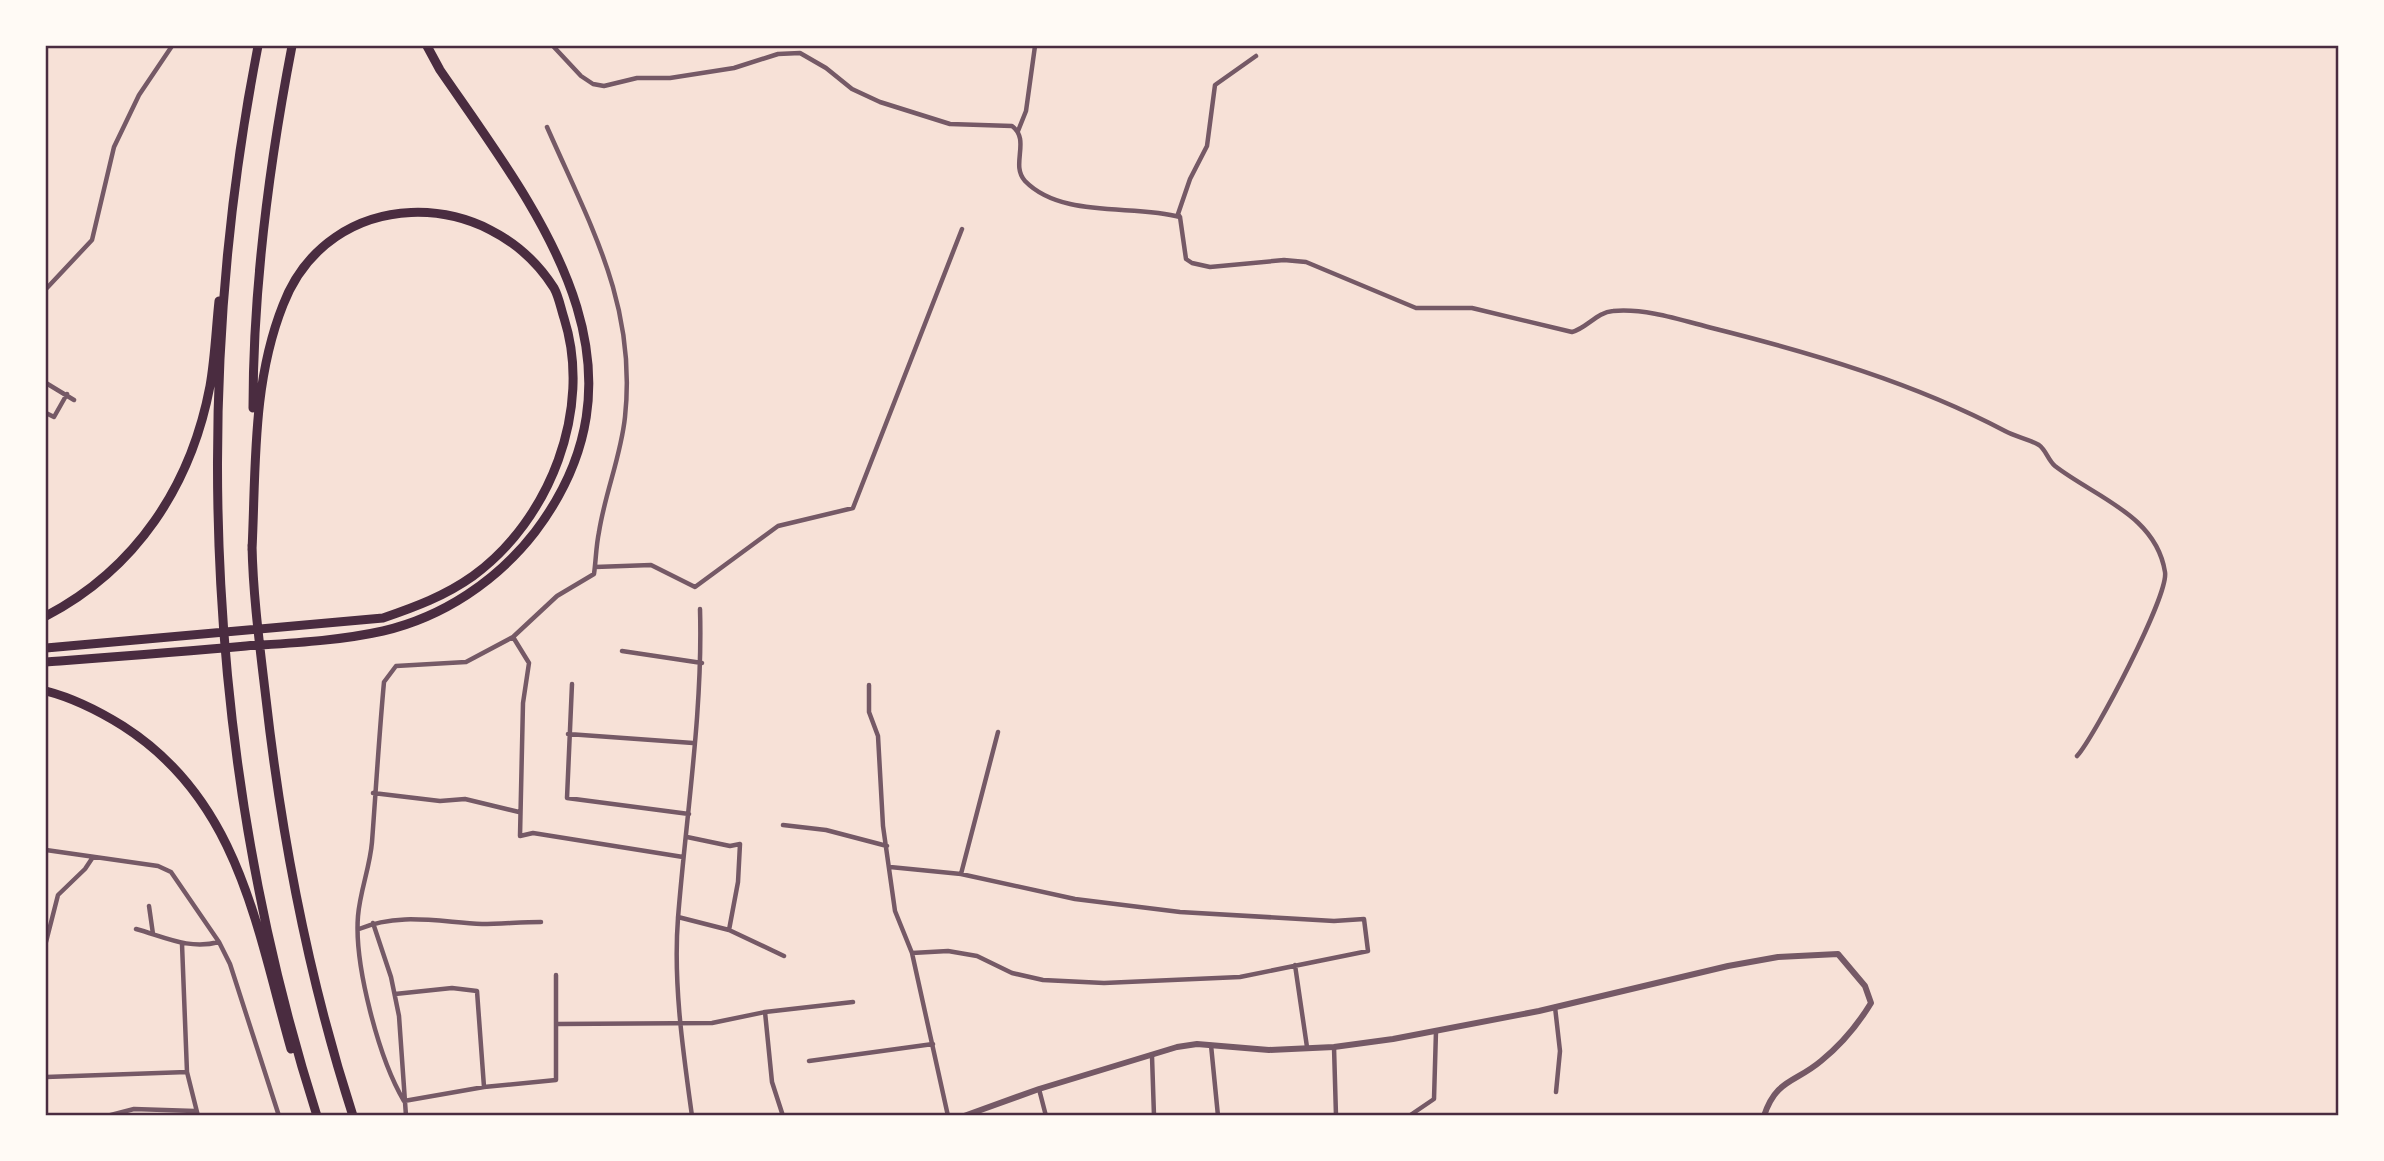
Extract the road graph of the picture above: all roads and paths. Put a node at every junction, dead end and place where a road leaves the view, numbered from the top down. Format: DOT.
graph roads {
  1 [pos="172,46"];
  2 [pos="258,46"];
  3 [pos="292,46"];
  4 [pos="427,46"];
  5 [pos="553,46"];
  6 [pos="1035,46"];
  7 [pos="1256,56"];
  8 [pos="547,127"];
  9 [pos="1018,131"];
  10 [pos="241,136"];
  11 [pos="1180,217"];
  12 [pos="962,229"];
  13 [pos="46,289"];
  14 [pos="46,383"];
  15 [pos="67,394"];
  16 [pos="74,400"];
  17 [pos="46,413"];
  18 [pos="253,550"];
  19 [pos="595,566"];
  20 [pos="700,609"];
  21 [pos="46,616"];
  22 [pos="513,637"];
  23 [pos="46,648"];
  24 [pos="622,650"];
  25 [pos="46,662"];
  26 [pos="702,663"];
  27 [pos="572,684"];
  28 [pos="869,685"];
  29 [pos="46,691"];
  30 [pos="998,733"];
  31 [pos="568,734"];
  32 [pos="693,743"];
  33 [pos="2077,756"];
  34 [pos="373,793"];
  35 [pos="519,812"];
  36 [pos="689,814"];
  37 [pos="783,825"];
  38 [pos="687,837"];
  39 [pos="887,846"];
  40 [pos="46,850"];
  41 [pos="93,857"];
  42 [pos="683,857"];
  43 [pos="890,867"];
  44 [pos="961,874"];
  45 [pos="149,906"];
  46 [pos="678,917"];
  47 [pos="541,922"];
  48 [pos="373,923"];
  49 [pos="136,929"];
  50 [pos="359,929"];
  51 [pos="729,930"];
  52 [pos="153,934"];
  53 [pos="46,942"];
  54 [pos="219,942"];
  55 [pos="182,944"];
  56 [pos="912,953"];
  57 [pos="784,956"];
  58 [pos="1295,965"];
  59 [pos="556,975"];
  60 [pos="395,994"];
  61 [pos="853,1002"];
  62 [pos="1555,1007"];
  63 [pos="765,1012"];
  64 [pos="557,1024"];
  65 [pos="682,1024"];
  66 [pos="1436,1031"];
  67 [pos="933,1044"];
  68 [pos="1211,1045"];
  69 [pos="1307,1046"];
  70 [pos="1334,1047"];
  71 [pos="1152,1056"];
  72 [pos="809,1061"];
  73 [pos="187,1072"];
  74 [pos="46,1077"];
  75 [pos="484,1087"];
  76 [pos="1039,1088"];
  77 [pos="1556,1092"];
  78 [pos="404,1101"];
  79 [pos="197,1113"];
  80 [pos="107,1115"];
  81 [pos="279,1115"];
  82 [pos="315,1115"];
  83 [pos="353,1115"];
  84 [pos="406,1115"];
  85 [pos="692,1115"];
  86 [pos="783,1115"];
  87 [pos="948,1115"];
  88 [pos="964,1115"];
  89 [pos="1046,1115"];
  90 [pos="1154,1115"];
  91 [pos="1219,1115"];
  92 [pos="1336,1115"];
  93 [pos="1409,1115"];
  94 [pos="1764,1115"];
  1 -- 13 [label="street"];
  2 -- 10 [label="highway"];
  3 -- 18 [label="highway"];
  4 -- 25 [label="highway"];
  5 -- 9 [label="street"];
  6 -- 9 [label="street"];
  7 -- 11 [label="street"];
  8 -- 19 [label="street"];
  9 -- 11 [label="street"];
  10 -- 21 [label="highway"];
  10 -- 82 [label="highway"];
  11 -- 33 [label="street"];
  12 -- 19 [label="street"];
  14 -- 15 [label="street"];
  15 -- 16 [label="street"];
  15 -- 17 [label="street"];
  18 -- 23 [label="highway"];
  18 -- 83 [label="highway"];
  19 -- 22 [label="street"];
  20 -- 26 [label="street"];
  22 -- 34 [label="street"];
  22 -- 35 [label="street"];
  24 -- 26 [label="street"];
  26 -- 32 [label="street"];
  27 -- 31 [label="street"];
  28 -- 39 [label="street"];
  29 -- 82 [label="highway"];
  30 -- 44 [label="street"];
  31 -- 32 [label="street"];
  31 -- 36 [label="street"];
  32 -- 36 [label="street"];
  34 -- 35 [label="street"];
  34 -- 50 [label="street"];
  35 -- 42 [label="street"];
  36 -- 38 [label="street"];
  37 -- 39 [label="street"];
  38 -- 42 [label="street"];
  38 -- 51 [label="street"];
  39 -- 43 [label="street"];
  40 -- 41 [label="street"];
  41 -- 53 [label="street"];
  41 -- 54 [label="street"];
  42 -- 46 [label="street"];
  43 -- 44 [label="street"];
  43 -- 56 [label="street"];
  44 -- 58 [label="street"];
  45 -- 52 [label="street"];
  46 -- 51 [label="street"];
  46 -- 65 [label="street"];
  47 -- 48 [label="street"];
  48 -- 50 [label="street"];
  48 -- 60 [label="street"];
  49 -- 52 [label="street"];
  50 -- 78 [label="street"];
  51 -- 57 [label="street"];
  52 -- 55 [label="street"];
  54 -- 55 [label="street"];
  54 -- 81 [label="street"];
  55 -- 73 [label="street"];
  56 -- 58 [label="street"];
  56 -- 67 [label="street"];
  58 -- 69 [label="street"];
  59 -- 64 [label="street"];
  60 -- 75 [label="street"];
  60 -- 78 [label="street"];
  61 -- 63 [label="street"];
  62 -- 66 [label="street"];
  62 -- 77 [label="street"];
  62 -- 94 [label="street"];
  63 -- 65 [label="street"];
  63 -- 86 [label="street"];
  64 -- 65 [label="street"];
  64 -- 75 [label="street"];
  65 -- 85 [label="street"];
  66 -- 70 [label="street"];
  66 -- 93 [label="street"];
  67 -- 72 [label="street"];
  67 -- 87 [label="street"];
  68 -- 69 [label="street"];
  68 -- 71 [label="street"];
  68 -- 91 [label="street"];
  69 -- 70 [label="street"];
  70 -- 92 [label="street"];
  71 -- 76 [label="street"];
  71 -- 90 [label="street"];
  73 -- 74 [label="street"];
  73 -- 79 [label="street"];
  75 -- 78 [label="street"];
  76 -- 88 [label="street"];
  76 -- 89 [label="street"];
  78 -- 84 [label="street"];
  79 -- 80 [label="street"];
}
